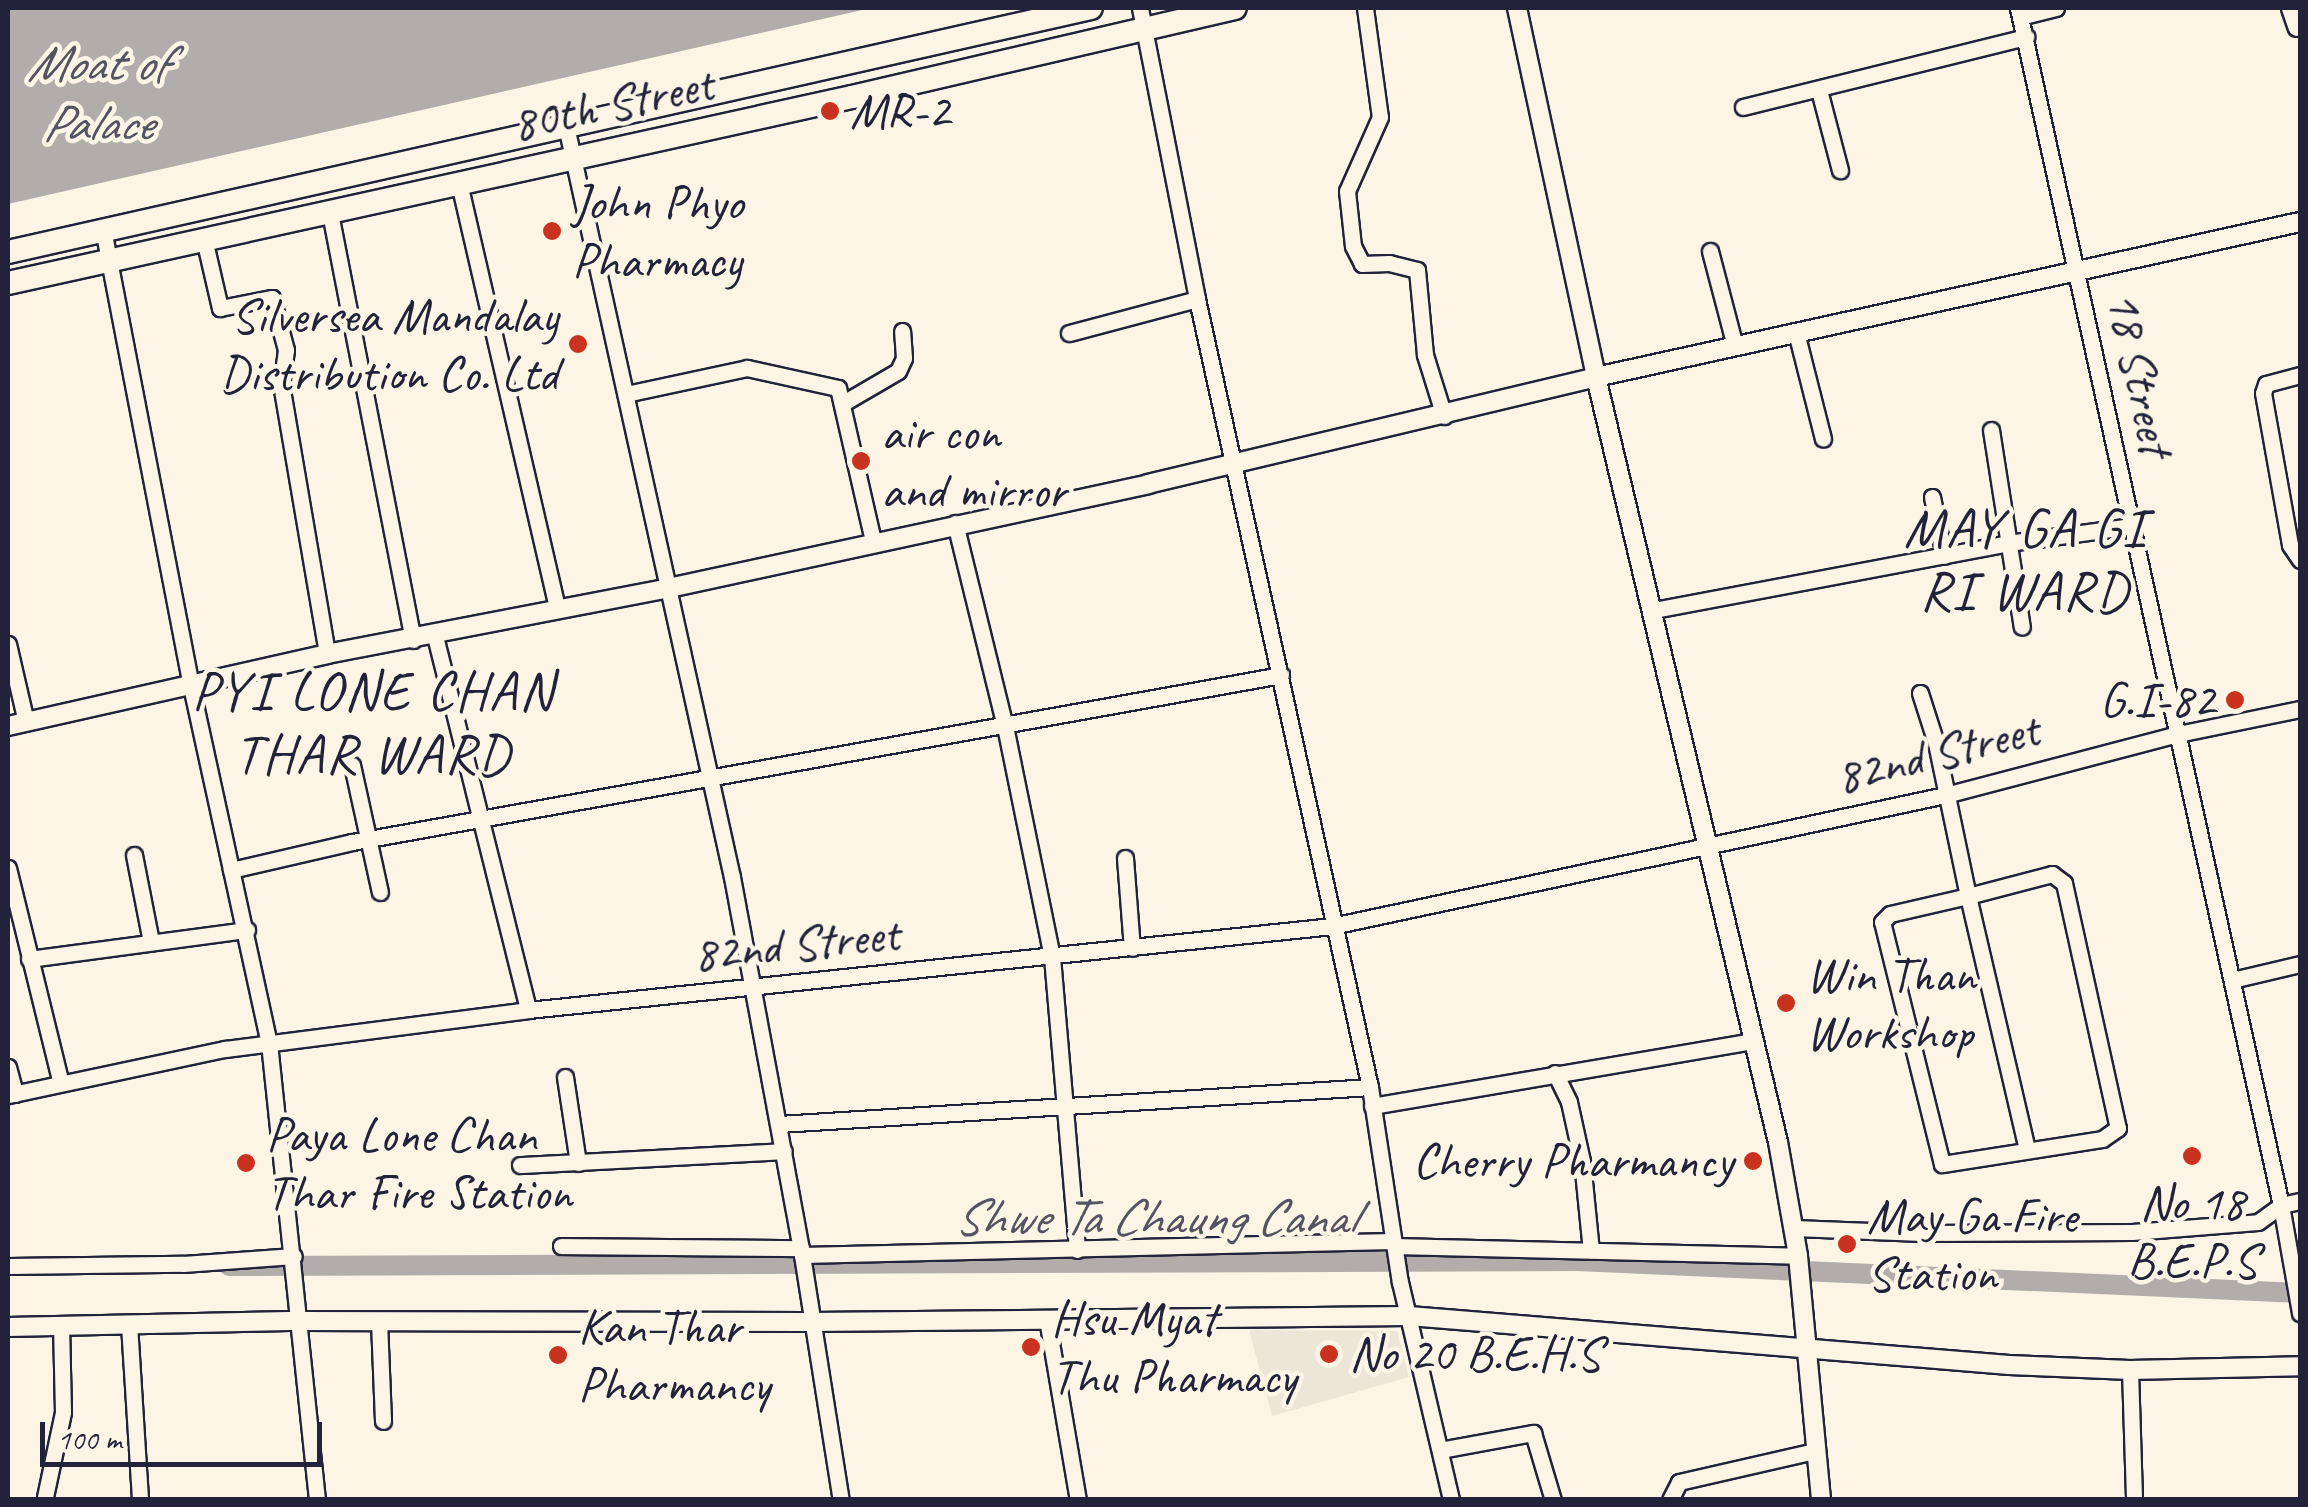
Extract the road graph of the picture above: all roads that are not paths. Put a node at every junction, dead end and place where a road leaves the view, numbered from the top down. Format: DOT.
graph roads {
  1 [pos="1091,8"];
  2 [pos="1235,8"];
  3 [pos="1364,8"];
  4 [pos="1517,8"];
  5 [pos="2056,8"];
  6 [pos="2289,8"];
  7 [pos="2019,12"];
  8 [pos="1143,18"];
  9 [pos="2296,28"];
  10 [pos="2026,37"];
  11 [pos="1819,90"];
  12 [pos="1743,108"];
  13 [pos="566,126"];
  14 [pos="573,159"];
  15 [pos="1840,170"];
  16 [pos="460,183"];
  17 [pos="330,213"];
  18 [pos="2300,222"];
  19 [pos="103,230"];
  20 [pos="205,242"];
  21 [pos="1710,251"];
  22 [pos="8,252"];
  23 [pos="109,260"];
  24 [pos="2078,270"];
  25 [pos="8,283"];
  26 [pos="1198,299"];
  27 [pos="902,331"];
  28 [pos="1796,332"];
  29 [pos="1069,333"];
  30 [pos="1735,346"];
  31 [pos="2300,375"];
  32 [pos="1596,377"];
  33 [pos="626,394"];
  34 [pos="845,402"];
  35 [pos="1444,416"];
  36 [pos="1991,430"];
  37 [pos="1823,439"];
  38 [pos="1236,463"];
  39 [pos="1932,496"];
  40 [pos="955,523"];
  41 [pos="2132,526"];
  42 [pos="873,541"];
  43 [pos="2008,544"];
  44 [pos="1944,556"];
  45 [pos="2300,560"];
  46 [pos="669,588"];
  47 [pos="557,610"];
  48 [pos="1654,610"];
  49 [pos="2022,627"];
  50 [pos="435,636"];
  51 [pos="413,640"];
  52 [pos="8,644"];
  53 [pos="327,654"];
  54 [pos="1281,675"];
  55 [pos="192,686"];
  56 [pos="1920,694"];
  57 [pos="2300,709"];
  58 [pos="17,724"];
  59 [pos="1005,726"];
  60 [pos="2178,734"];
  61 [pos="352,766"];
  62 [pos="712,778"];
  63 [pos="1946,795"];
  64 [pos="479,822"];
  65 [pos="366,840"];
  66 [pos="1708,846"];
  67 [pos="134,855"];
  68 [pos="1125,858"];
  69 [pos="8,868"];
  70 [pos="232,870"];
  71 [pos="380,892"];
  72 [pos="1968,896"];
  73 [pos="1332,926"];
  74 [pos="247,930"];
  75 [pos="151,942"];
  76 [pos="1132,948"];
  77 [pos="1052,957"];
  78 [pos="29,959"];
  79 [pos="2300,964"];
  80 [pos="2232,980"];
  81 [pos="754,989"];
  82 [pos="528,1010"];
  83 [pos="1754,1041"];
  84 [pos="269,1043"];
  85 [pos="8,1068"];
  86 [pos="1555,1073"];
  87 [pos="565,1077"];
  88 [pos="62,1083"];
  89 [pos="1370,1087"];
  90 [pos="11,1094"];
  91 [pos="1372,1106"];
  92 [pos="1066,1107"];
  93 [pos="778,1124"];
  94 [pos="2027,1150"];
  95 [pos="784,1151"];
  96 [pos="578,1163"];
  97 [pos="520,1165"];
  98 [pos="2300,1201"];
  99 [pos="2281,1206"];
  100 [pos="1794,1228"];
  101 [pos="562,1246"];
  102 [pos="1394,1247"];
  103 [pos="1077,1250"];
  104 [pos="1590,1252"];
  105 [pos="802,1255"];
  106 [pos="294,1256"];
  107 [pos="1798,1257"];
  108 [pos="8,1266"];
  109 [pos="2300,1310"];
  110 [pos="1409,1316"];
  111 [pos="1047,1319"];
  112 [pos="301,1321"];
  113 [pos="380,1321"];
  114 [pos="810,1322"];
  115 [pos="129,1324"];
  116 [pos="62,1326"];
  117 [pos="8,1327"];
  118 [pos="1805,1346"];
  119 [pos="2300,1366"];
  120 [pos="2130,1370"];
  121 [pos="383,1421"];
  122 [pos="1440,1450"];
  123 [pos="1814,1451"];
  124 [pos="45,1496"];
  125 [pos="140,1500"];
  126 [pos="317,1500"];
  127 [pos="841,1500"];
  128 [pos="1078,1500"];
  129 [pos="1451,1500"];
  130 [pos="1553,1500"];
  131 [pos="1670,1500"];
  132 [pos="1822,1500"];
  133 [pos="2134,1500"];
  1 -- 13 [label="main road, 80th Street"];
  2 -- 8 [label="main road, 80th Street"];
  3 -- 35 [label="street"];
  4 -- 32 [label="street"];
  5 -- 7 [label="street"];
  6 -- 9 [label="street"];
  7 -- 10 [label="street, 18 Street"];
  8 -- 14 [label="main road, 80th Street"];
  8 -- 26 [label="street"];
  10 -- 11 [label="street"];
  10 -- 24 [label="street, 18 Street"];
  11 -- 12 [label="street"];
  11 -- 15 [label="street"];
  13 -- 14 [label="street"];
  13 -- 19 [label="main road, 80th Street"];
  14 -- 16 [label="main road, 80th Street"];
  14 -- 33 [label="street"];
  16 -- 17 [label="main road, 80th Street"];
  16 -- 47 [label="street"];
  17 -- 20 [label="main road, 80th Street"];
  17 -- 51 [label="street"];
  18 -- 24 [label="street"];
  19 -- 22 [label="main road, 80th Street"];
  19 -- 23 [label="street"];
  20 -- 23 [label="main road, 80th Street"];
  20 -- 53 [label="street"];
  21 -- 30 [label="street"];
  23 -- 25 [label="main road, 80th Street"];
  23 -- 55 [label="street"];
  24 -- 28 [label="street"];
  24 -- 41 [label="street, 18 Street"];
  26 -- 29 [label="street"];
  26 -- 38 [label="street"];
  27 -- 34 [label="street"];
  28 -- 30 [label="street"];
  28 -- 37 [label="street"];
  30 -- 32 [label="street"];
  31 -- 45 [label="street"];
  32 -- 35 [label="street"];
  32 -- 48 [label="street"];
  33 -- 34 [label="street"];
  33 -- 46 [label="street"];
  34 -- 42 [label="street"];
  35 -- 38 [label="street"];
  36 -- 43 [label="street"];
  38 -- 40 [label="street"];
  38 -- 54 [label="street"];
  39 -- 44 [label="street"];
  40 -- 42 [label="street"];
  40 -- 59 [label="street"];
  41 -- 43 [label="street"];
  41 -- 60 [label="street, 18 Street"];
  42 -- 46 [label="street"];
  43 -- 44 [label="street"];
  43 -- 49 [label="street"];
  44 -- 48 [label="street"];
  46 -- 47 [label="street"];
  46 -- 62 [label="street"];
  47 -- 50 [label="street"];
  48 -- 66 [label="street"];
  50 -- 51 [label="street"];
  50 -- 64 [label="street"];
  51 -- 53 [label="street"];
  52 -- 58 [label="street"];
  53 -- 55 [label="street"];
  54 -- 59 [label="street"];
  54 -- 73 [label="street"];
  55 -- 58 [label="street"];
  55 -- 70 [label="street"];
  56 -- 63 [label="street"];
  57 -- 60 [label="street, 82nd Street"];
  59 -- 62 [label="street"];
  59 -- 77 [label="street"];
  60 -- 63 [label="street, 82nd Street"];
  60 -- 80 [label="street, 18 Street"];
  61 -- 65 [label="street"];
  62 -- 64 [label="street"];
  62 -- 81 [label="street"];
  63 -- 66 [label="street, 82nd Street"];
  63 -- 72 [label="street"];
  64 -- 65 [label="street"];
  64 -- 82 [label="street"];
  65 -- 70 [label="street"];
  65 -- 71 [label="street"];
  66 -- 73 [label="street, 82nd Street"];
  66 -- 83 [label="street"];
  67 -- 75 [label="street"];
  68 -- 76 [label="street"];
  69 -- 78 [label="street"];
  70 -- 74 [label="street"];
  72 -- 94 [label="street"];
  72 -- 94 [label="street"];
  72 -- 94 [label="street"];
  73 -- 76 [label="street, 82nd Street"];
  73 -- 89 [label="street"];
  74 -- 75 [label="street"];
  74 -- 84 [label="street"];
  75 -- 78 [label="street"];
  76 -- 77 [label="street, 82nd Street"];
  77 -- 81 [label="street, 82nd Street"];
  77 -- 92 [label="street"];
  78 -- 88 [label="street"];
  79 -- 80 [label="street"];
  80 -- 99 [label="street, 18 Street"];
  81 -- 82 [label="street, 82nd Street"];
  81 -- 93 [label="street"];
  82 -- 84 [label="street, 82nd Street"];
  83 -- 86 [label="street"];
  83 -- 100 [label="street"];
  84 -- 88 [label="street, 82nd Street"];
  84 -- 106 [label="street"];
  85 -- 90 [label="street"];
  86 -- 91 [label="street"];
  86 -- 104 [label="street"];
  87 -- 96 [label="street"];
  88 -- 90 [label="street, 82nd Street"];
  89 -- 91 [label="street"];
  89 -- 92 [label="street"];
  91 -- 102 [label="street"];
  92 -- 93 [label="street"];
  92 -- 103 [label="street"];
  93 -- 95 [label="street"];
  95 -- 96 [label="street"];
  95 -- 105 [label="street"];
  96 -- 97 [label="street"];
  98 -- 99 [label="street"];
  99 -- 100 [label="street"];
  99 -- 109 [label="street, 18 Street"];
  100 -- 107 [label="street"];
  101 -- 105 [label="street"];
  102 -- 103 [label="street"];
  102 -- 104 [label="street"];
  102 -- 110 [label="street"];
  103 -- 105 [label="street"];
  104 -- 107 [label="street"];
  105 -- 114 [label="street"];
  106 -- 108 [label="street"];
  106 -- 112 [label="street"];
  107 -- 118 [label="street"];
  110 -- 111 [label="street"];
  110 -- 118 [label="street"];
  110 -- 122 [label="street"];
  111 -- 114 [label="street"];
  111 -- 128 [label="street"];
  112 -- 113 [label="street"];
  112 -- 115 [label="street"];
  112 -- 126 [label="street"];
  113 -- 114 [label="street"];
  113 -- 121 [label="street"];
  114 -- 127 [label="street"];
  115 -- 116 [label="street"];
  115 -- 125 [label="street"];
  116 -- 117 [label="street"];
  116 -- 124 [label="street"];
  118 -- 120 [label="street"];
  118 -- 123 [label="street"];
  119 -- 120 [label="street"];
  120 -- 133 [label="street"];
  122 -- 129 [label="street"];
  122 -- 130 [label="street"];
  123 -- 131 [label="street"];
  123 -- 132 [label="street"];
}
